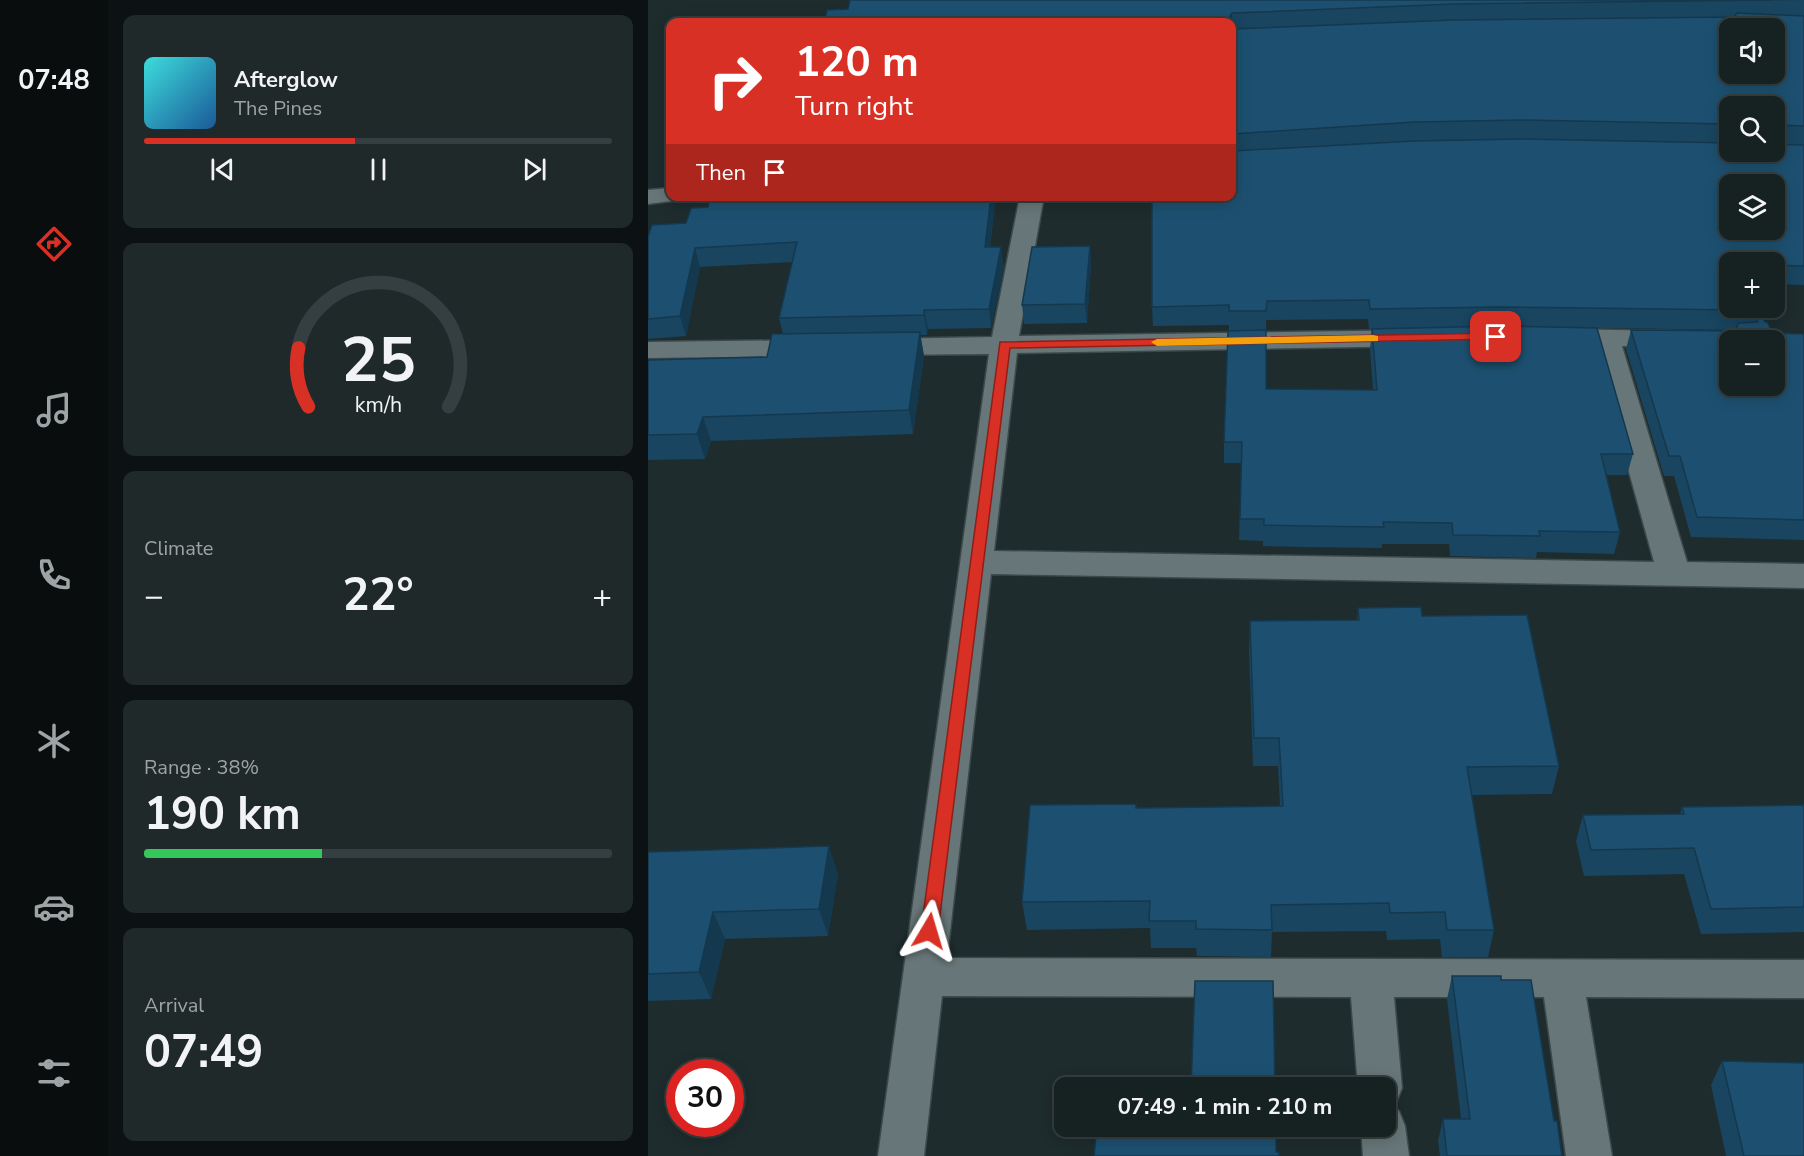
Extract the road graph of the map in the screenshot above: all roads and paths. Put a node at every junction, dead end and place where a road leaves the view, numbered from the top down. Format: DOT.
graph roads {
  1 [pos="666,195"];
  2 [pos="648,197"];
  3 [pos="1031,201"];
  4 [pos="1448,337"];
  5 [pos="1529,337"];
  6 [pos="1606,338"];
  7 [pos="1719,340"];
  8 [pos="1004,345"];
  9 [pos="648,350"];
  10 [pos="976,562"];
  11 [pos="1674,574"];
  12 [pos="1804,576"];
  13 [pos="924,977"];
  14 [pos="1371,978"];
  15 [pos="1562,978"];
  16 [pos="1804,979"];
  17 [pos="1379,1077"];
  18 [pos="1384,1137"];
  19 [pos="901,1156"];
  20 [pos="1386,1156"];
  21 [pos="1589,1156"];
  1 -- 2 [label="street"];
  3 -- 8 [label="street"];
  4 -- 8 [label="street"];
  5 -- 6 [label="street"];
  6 -- 7 [label="street"];
  6 -- 11 [label="street"];
  8 -- 9 [label="street"];
  8 -- 10 [label="street"];
  10 -- 11 [label="street"];
  10 -- 13 [label="street"];
  11 -- 12 [label="street"];
  13 -- 14 [label="street"];
  13 -- 19 [label="street"];
  14 -- 15 [label="street"];
  14 -- 17 [label="street"];
  15 -- 16 [label="street"];
  15 -- 21 [label="street"];
  18 -- 20 [label="street"];
}
